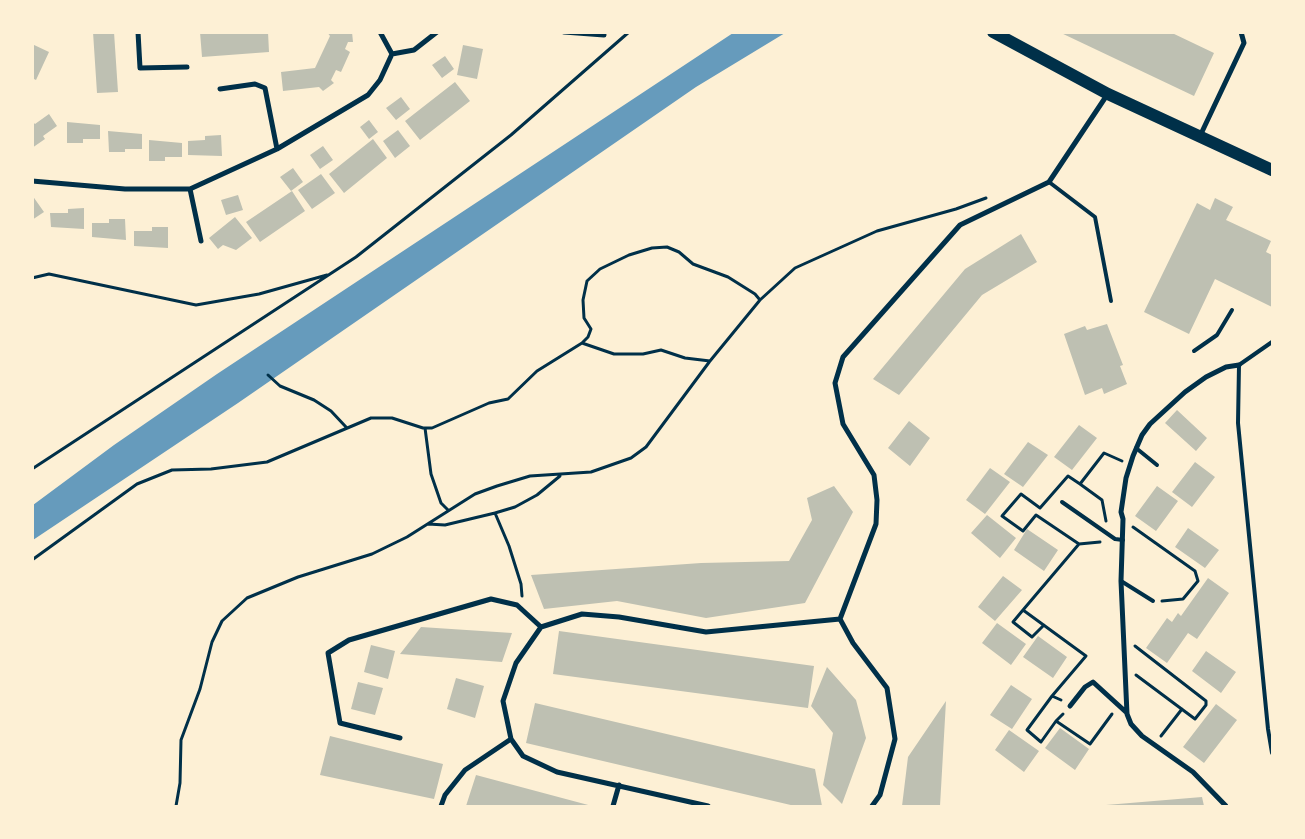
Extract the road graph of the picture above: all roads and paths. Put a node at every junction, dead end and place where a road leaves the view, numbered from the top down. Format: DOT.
graph roads {
  1 [pos="138,32"];
  2 [pos="380,32"];
  3 [pos="437,32"];
  4 [pos="564,32"];
  5 [pos="629,32"];
  6 [pos="993,32"];
  7 [pos="1240,32"];
  8 [pos="604,35"];
  9 [pos="392,54"];
  10 [pos="187,67"];
  11 [pos="220,89"];
  12 [pos="1108,94"];
  13 [pos="1200,136"];
  14 [pos="277,148"];
  15 [pos="1272,170"];
  16 [pos="32,181"];
  17 [pos="1050,182"];
  18 [pos="190,189"];
  19 [pos="990,196"];
  20 [pos="201,241"];
  21 [pos="330,274"];
  22 [pos="32,278"];
  23 [pos="760,300"];
  24 [pos="1112,300"];
  25 [pos="1232,310"];
  26 [pos="1272,342"];
  27 [pos="582,343"];
  28 [pos="1194,351"];
  29 [pos="710,361"];
  30 [pos="1239,365"];
  31 [pos="268,375"];
  32 [pos="346,427"];
  33 [pos="425,428"];
  34 [pos="1136,448"];
  35 [pos="1157,465"];
  36 [pos="32,469"];
  37 [pos="561,476"];
  38 [pos="1080,484"];
  39 [pos="1062,502"];
  40 [pos="1040,508"];
  41 [pos="448,510"];
  42 [pos="495,513"];
  43 [pos="1036,515"];
  44 [pos="1123,519"];
  45 [pos="428,524"];
  46 [pos="1104,530"];
  47 [pos="1115,538"];
  48 [pos="1123,540"];
  49 [pos="32,560"];
  50 [pos="1121,581"];
  51 [pos="1153,601"];
  52 [pos="516,605"];
  53 [pos="1023,610"];
  54 [pos="840,619"];
  55 [pos="1044,625"];
  56 [pos="541,627"];
  57 [pos="1124,638"];
  58 [pos="1126,668"];
  59 [pos="1052,696"];
  60 [pos="1118,705"];
  61 [pos="1070,706"];
  62 [pos="1182,710"];
  63 [pos="1127,714"];
  64 [pos="400,738"];
  65 [pos="511,739"];
  66 [pos="1155,744"];
  67 [pos="1272,753"];
  68 [pos="619,785"];
  69 [pos="176,806"];
  70 [pos="441,806"];
  71 [pos="613,806"];
  72 [pos="708,806"];
  73 [pos="872,806"];
  74 [pos="1226,806"];
  1 -- 10 [label="street"];
  2 -- 9 [label="street"];
  3 -- 9 [label="street"];
  4 -- 8 [label="street"];
  5 -- 21 [label="path"];
  6 -- 12 [label="main road"];
  7 -- 13 [label="street"];
  9 -- 14 [label="street"];
  11 -- 14 [label="street"];
  12 -- 13 [label="main road"];
  12 -- 17 [label="street"];
  13 -- 15 [label="main road"];
  14 -- 18 [label="street"];
  16 -- 18 [label="street"];
  17 -- 24 [label="lane"];
  17 -- 54 [label="street"];
  18 -- 20 [label="street"];
  19 -- 23 [label="path"];
  21 -- 22 [label="path"];
  21 -- 36 [label="path"];
  23 -- 27 [label="path"];
  23 -- 29 [label="path"];
  25 -- 28 [label="lane"];
  26 -- 30 [label="lane"];
  27 -- 29 [label="path"];
  27 -- 33 [label="path"];
  29 -- 37 [label="path"];
  30 -- 34 [label="street"];
  30 -- 67 [label="lane"];
  31 -- 32 [label="path"];
  32 -- 33 [label="path"];
  32 -- 49 [label="path"];
  33 -- 41 [label="path"];
  34 -- 35 [label="lane"];
  34 -- 44 [label="street"];
  37 -- 41 [label="path"];
  37 -- 42 [label="path"];
  38 -- 46 [label="path"];
  39 -- 46 [label="lane"];
  40 -- 43 [label="path"];
  41 -- 45 [label="path"];
  42 -- 45 [label="path"];
  42 -- 52 [label="path"];
  44 -- 48 [label="street"];
  44 -- 51 [label="path"];
  45 -- 69 [label="path"];
  46 -- 47 [label="lane"];
  47 -- 48 [label="lane"];
  47 -- 53 [label="path"];
  48 -- 50 [label="street"];
  50 -- 51 [label="lane"];
  50 -- 57 [label="street"];
  52 -- 56 [label="street"];
  52 -- 64 [label="street"];
  53 -- 55 [label="path"];
  53 -- 55 [label="path"];
  54 -- 56 [label="street"];
  54 -- 73 [label="street"];
  55 -- 59 [label="path"];
  56 -- 65 [label="street"];
  57 -- 58 [label="street"];
  57 -- 62 [label="path"];
  58 -- 62 [label="path"];
  58 -- 63 [label="street"];
  59 -- 60 [label="path"];
  59 -- 61 [label="path"];
  60 -- 61 [label="street"];
  60 -- 63 [label="street"];
  62 -- 66 [label="path"];
  63 -- 66 [label="street"];
  65 -- 68 [label="street"];
  65 -- 70 [label="street"];
  66 -- 74 [label="street"];
  68 -- 71 [label="street"];
  68 -- 72 [label="street"];
}
